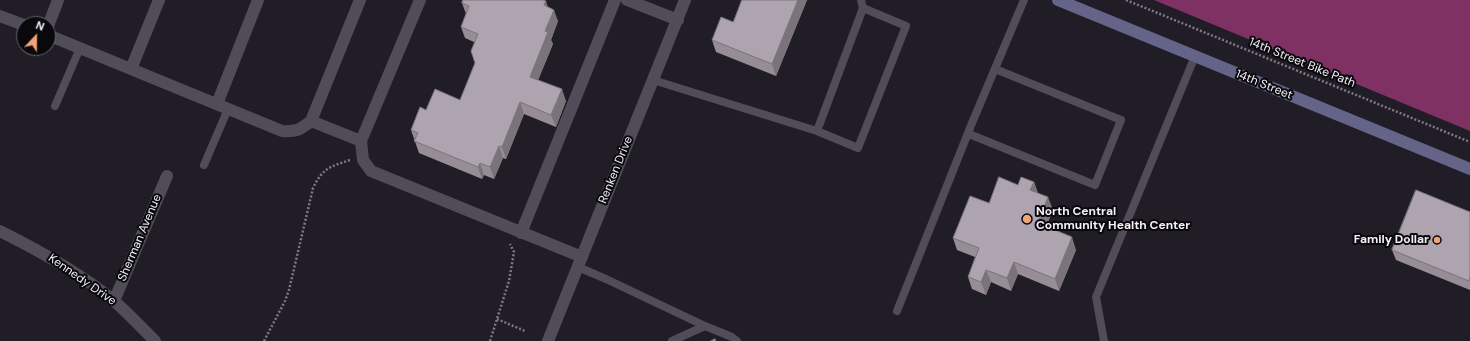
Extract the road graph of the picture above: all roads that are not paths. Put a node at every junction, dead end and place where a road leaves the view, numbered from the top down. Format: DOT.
graph roads {
  1 [pos="58,0"];
  2 [pos="159,0"];
  3 [pos="258,0"];
  4 [pos="360,0"];
  5 [pos="420,0"];
  6 [pos="615,0"];
  7 [pos="627,0"];
  8 [pos="685,0"];
  9 [pos="1024,0"];
  10 [pos="1058,0"];
  11 [pos="862,4"];
  12 [pos="0,16"];
  13 [pos="52,16"];
  14 [pos="678,20"];
  15 [pos="16,23"];
  16 [pos="56,38"];
  17 [pos="80,48"];
  18 [pos="1195,56"];
  19 [pos="131,69"];
  20 [pos="995,69"];
  21 [pos="652,80"];
  22 [pos="55,106"];
  23 [pos="223,106"];
  24 [pos="311,121"];
  25 [pos="817,131"];
  26 [pos="969,134"];
  27 [pos="361,141"];
  28 [pos="204,165"];
  29 [pos="1470,170"];
  30 [pos="167,176"];
  31 [pos="0,231"];
  32 [pos="521,233"];
  33 [pos="580,262"];
  34 [pos="114,301"];
  35 [pos="897,311"];
  36 [pos="705,326"];
  37 [pos="155,341"];
  38 [pos="548,341"];
  39 [pos="672,341"];
  40 [pos="737,341"];
  41 [pos="1104,341"];
  1 -- 13 [label="street"];
  2 -- 19 [label="street"];
  3 -- 23 [label="street"];
  4 -- 24 [label="street"];
  5 -- 27 [label="street"];
  6 -- 32 [label="street"];
  7 -- 14 [label="street"];
  8 -- 14 [label="street, Renken Drive"];
  9 -- 20 [label="lane"];
  10 -- 18 [label="street, 14th Street"];
  11 -- 25 [label="lane"];
  11 -- 25 [label="lane"];
  12 -- 15 [label="street"];
  14 -- 21 [label="street, Renken Drive"];
  16 -- 17 [label="street"];
  17 -- 19 [label="street"];
  17 -- 22 [label="lane"];
  18 -- 29 [label="street, 14th Street"];
  18 -- 41 [label="lane"];
  19 -- 23 [label="street"];
  20 -- 26 [label="lane"];
  20 -- 26 [label="lane"];
  21 -- 25 [label="lane"];
  21 -- 33 [label="street, Renken Drive"];
  23 -- 24 [label="street"];
  23 -- 28 [label="lane"];
  24 -- 27 [label="street"];
  26 -- 35 [label="lane"];
  27 -- 32 [label="street"];
  30 -- 34 [label="street, Sherman Avenue"];
  31 -- 34 [label="street, Kennedy Drive"];
  32 -- 33 [label="street"];
  33 -- 36 [label="lane"];
  33 -- 38 [label="street, Renken Drive"];
  34 -- 37 [label="street, Kennedy Drive"];
  36 -- 39 [label="lane"];
  36 -- 40 [label="lane"];
}
